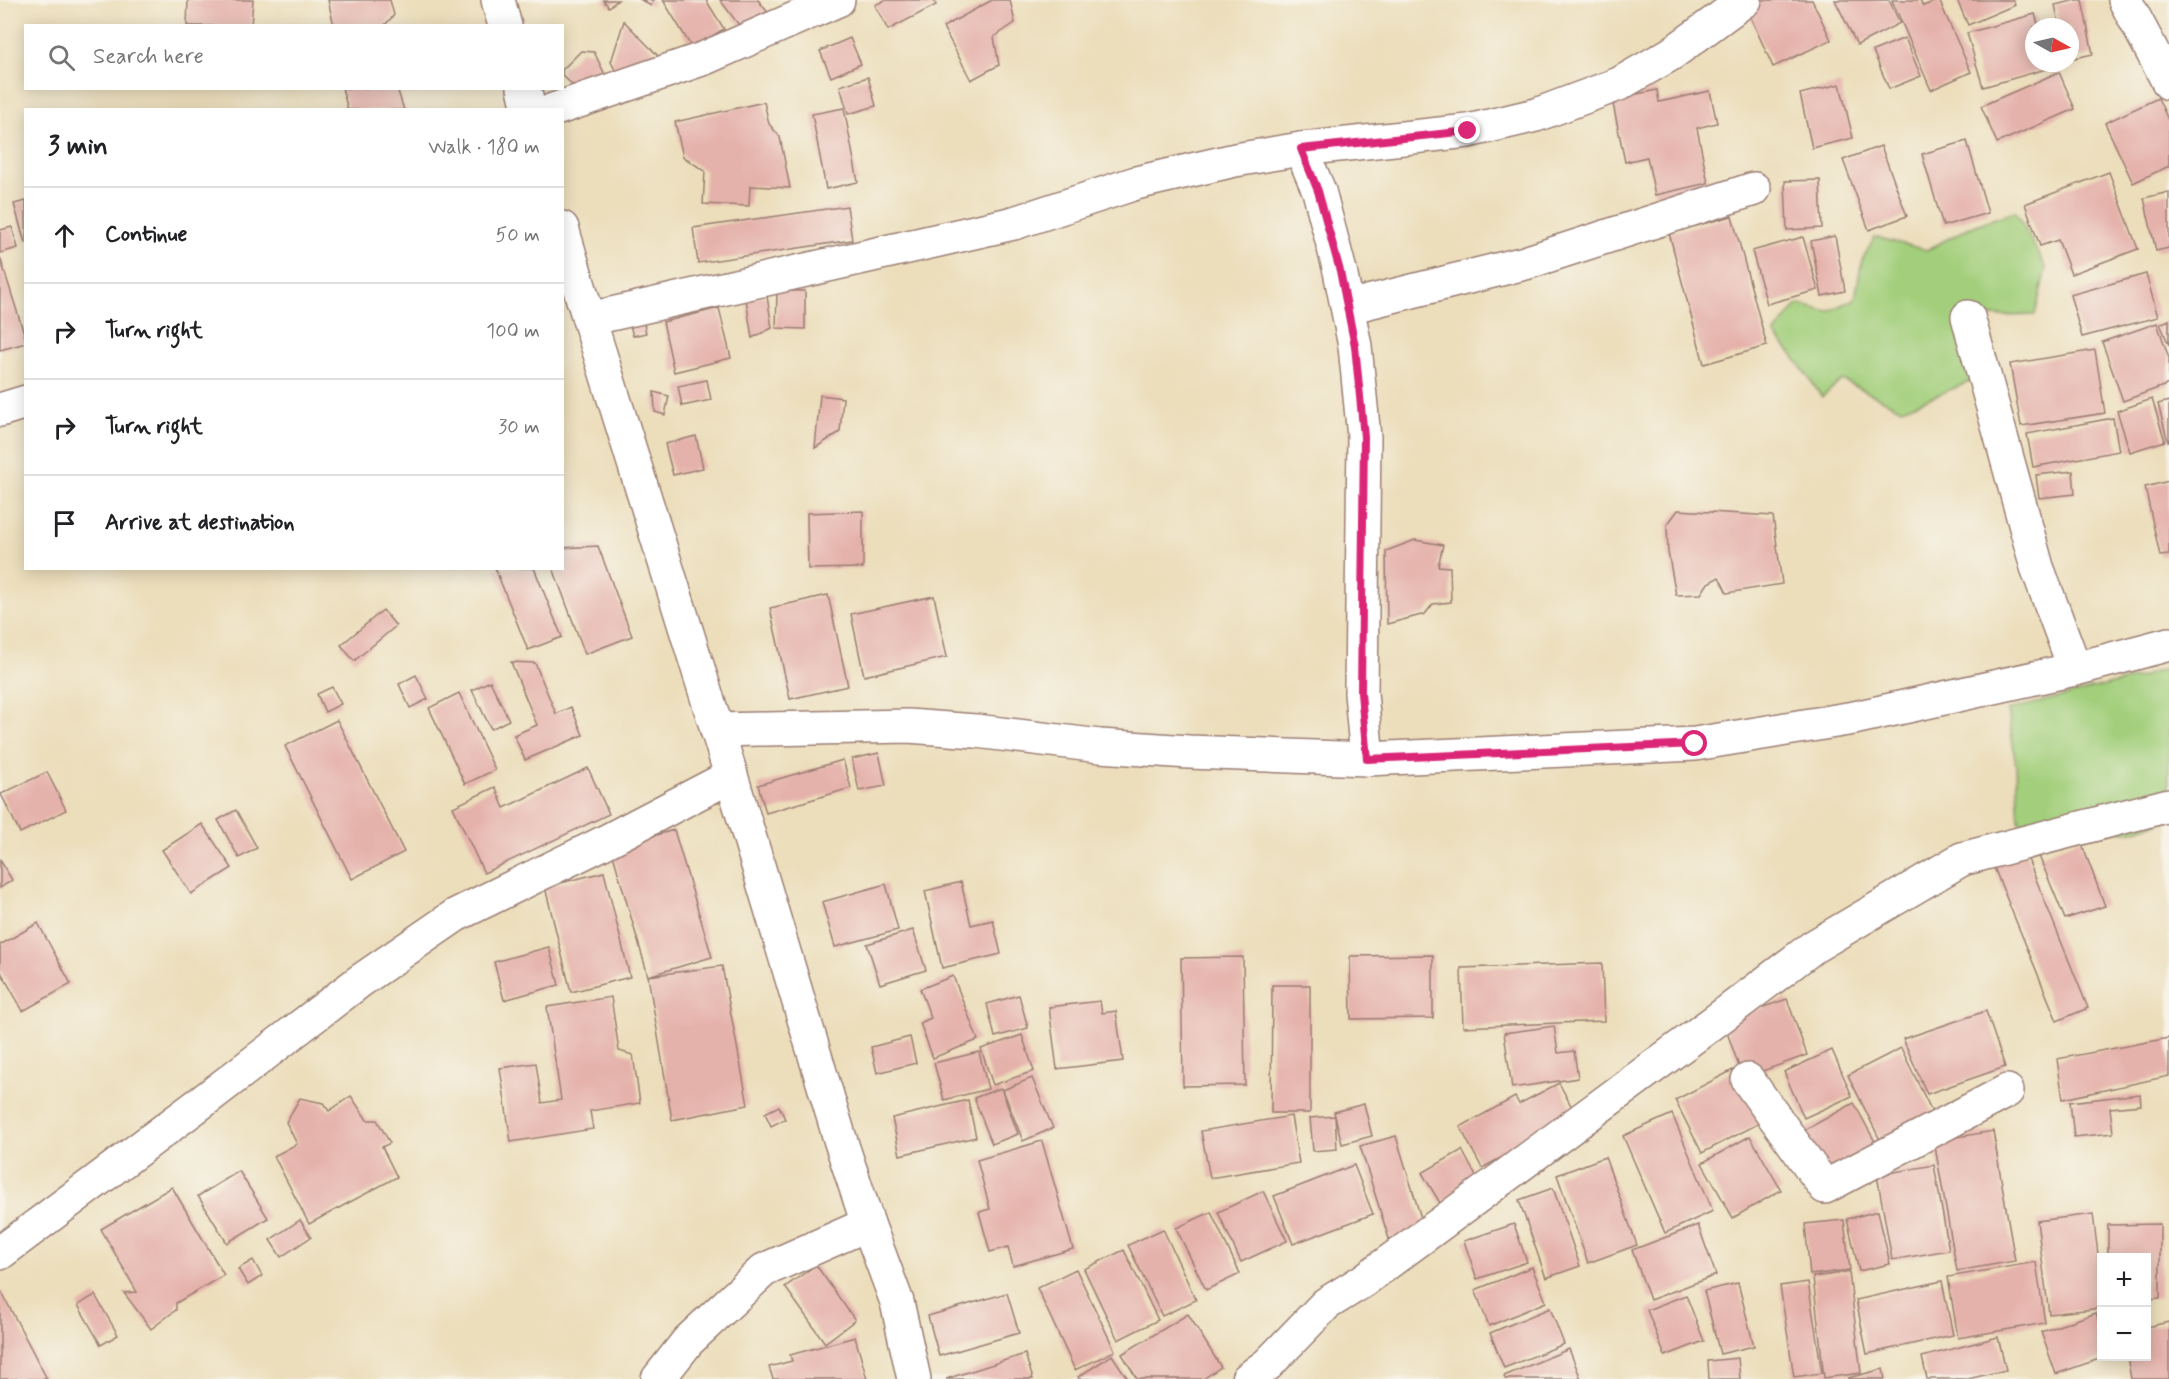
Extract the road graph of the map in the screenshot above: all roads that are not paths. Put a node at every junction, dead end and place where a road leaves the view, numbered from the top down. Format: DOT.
graph roads {
  1 [pos="498,0"];
  2 [pos="838,0"];
  3 [pos="1745,0"];
  4 [pos="2125,0"];
  5 [pos="505,24"];
  6 [pos="2169,83"];
  7 [pos="525,90"];
  8 [pos="529,108"];
  9 [pos="559,108"];
  10 [pos="1301,149"];
  11 [pos="1754,189"];
  12 [pos="564,235"];
  13 [pos="1348,307"];
  14 [pos="1968,317"];
  15 [pos="589,319"];
  16 [pos="24,403"];
  17 [pos="0,410"];
  18 [pos="2169,644"];
  19 [pos="2075,669"];
  20 [pos="717,730"];
  21 [pos="1367,759"];
  22 [pos="731,776"];
  23 [pos="2169,805"];
  24 [pos="1748,1080"];
  25 [pos="2007,1091"];
  26 [pos="868,1224"];
  27 [pos="0,1254"];
  28 [pos="658,1379"];
  29 [pos="914,1379"];
  30 [pos="1248,1379"];
  1 -- 5 [label="street"];
  2 -- 9 [label="street"];
  3 -- 10 [label="street"];
  4 -- 6 [label="street"];
  7 -- 8 [label="street"];
  10 -- 13 [label="street"];
  10 -- 15 [label="street"];
  11 -- 13 [label="street"];
  12 -- 15 [label="street"];
  13 -- 21 [label="street"];
  14 -- 19 [label="street"];
  15 -- 20 [label="street"];
  16 -- 17 [label="street"];
  18 -- 19 [label="street"];
  19 -- 21 [label="street"];
  20 -- 21 [label="street"];
  20 -- 22 [label="street"];
  22 -- 26 [label="street"];
  22 -- 27 [label="street"];
  23 -- 30 [label="street"];
  24 -- 25 [label="street"];
  26 -- 28 [label="street"];
  26 -- 29 [label="street"];
}
